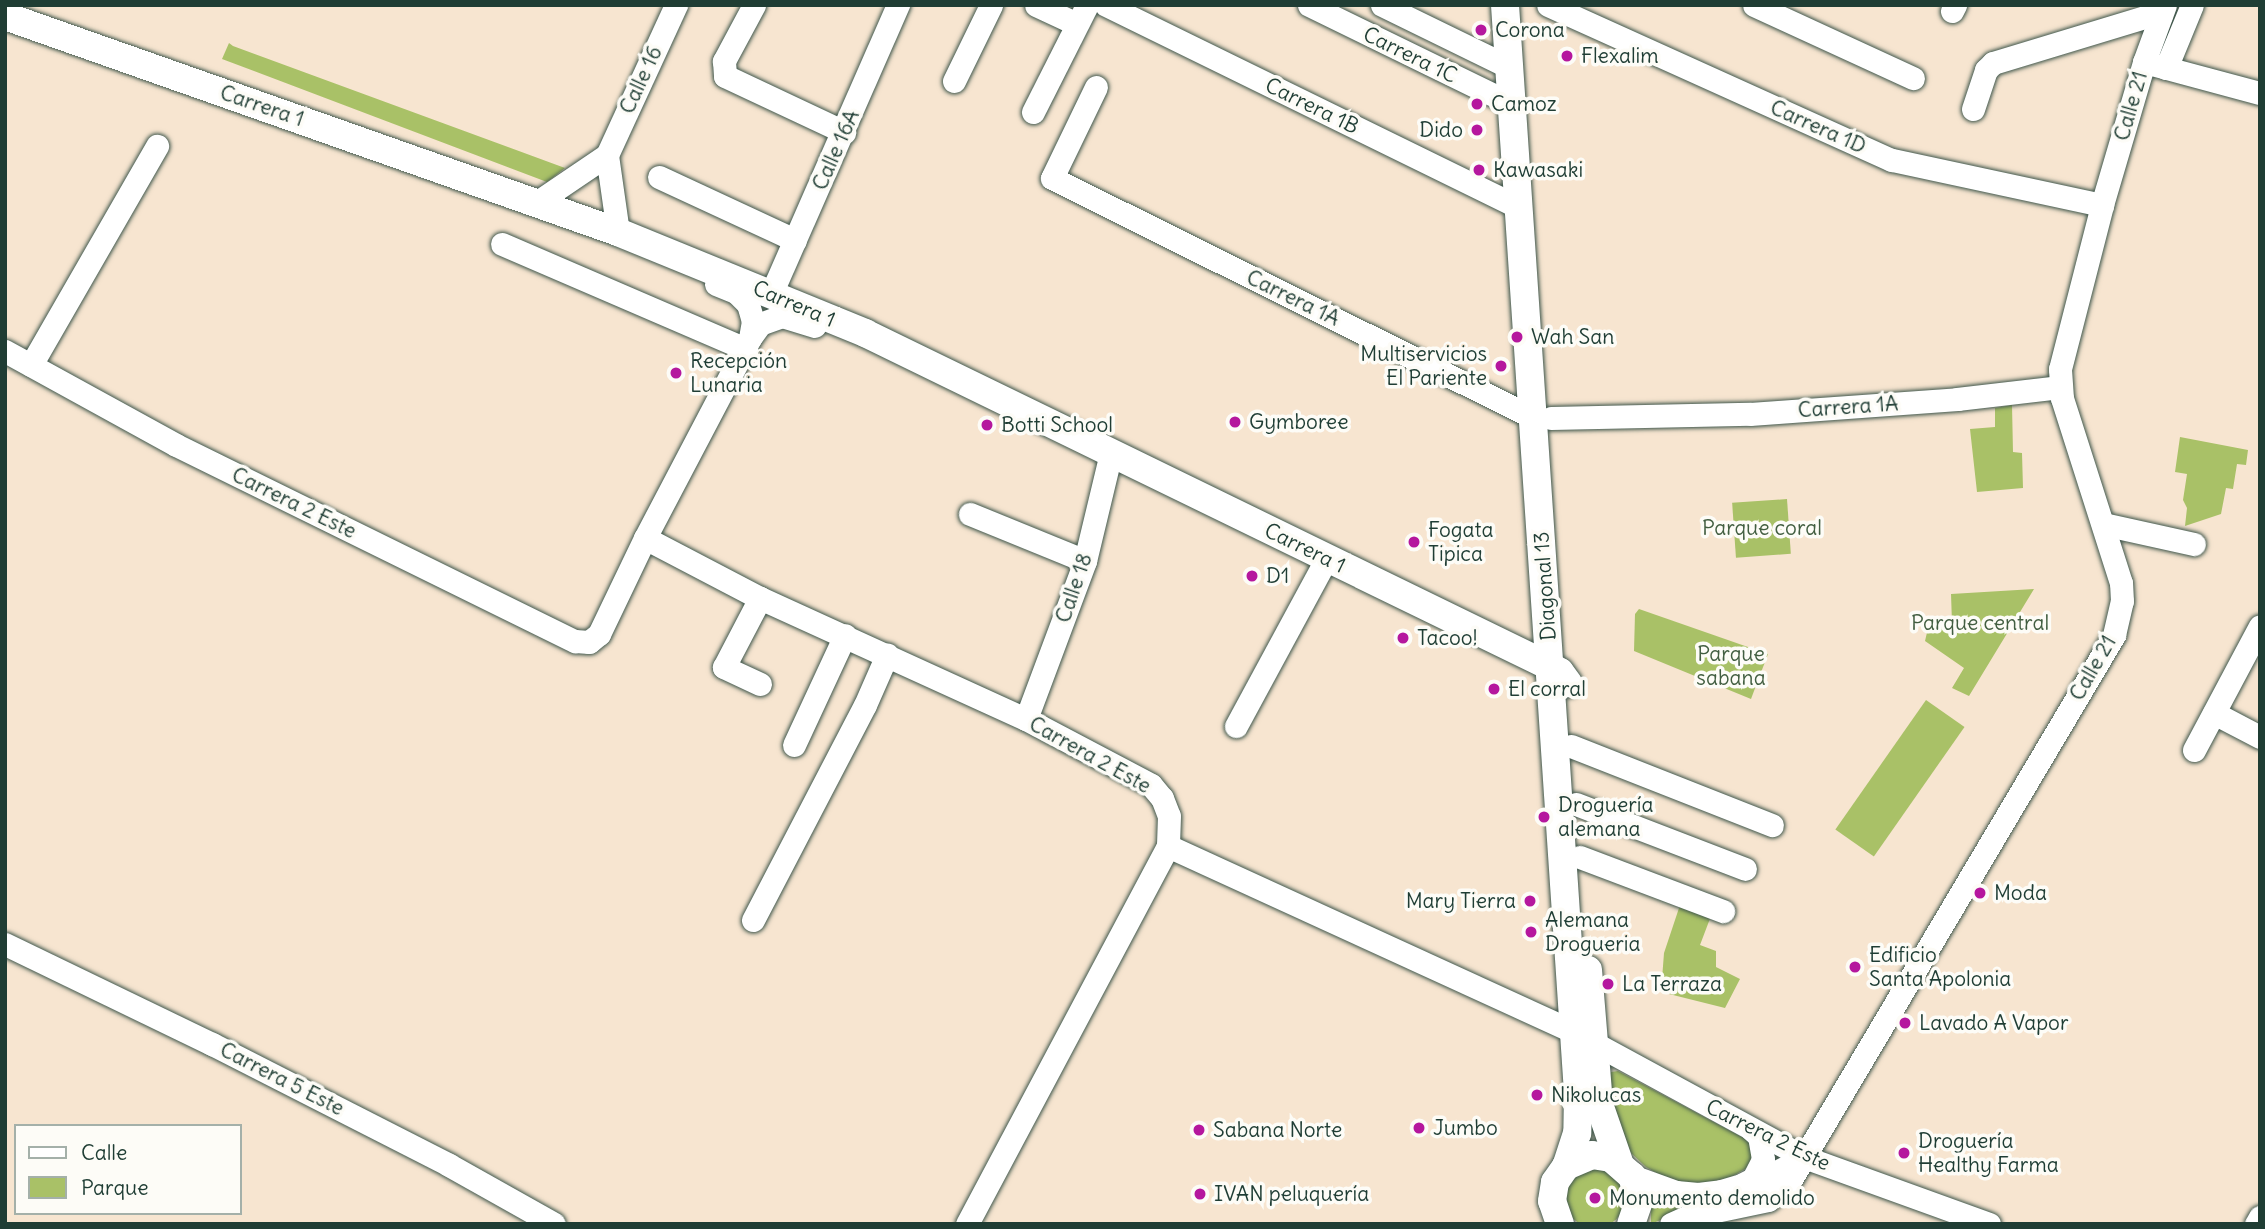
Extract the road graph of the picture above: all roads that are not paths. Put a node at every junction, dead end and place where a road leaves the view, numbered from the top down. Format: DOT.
graph roads {
  1 [pos="676,5"];
  2 [pos="754,5"];
  3 [pos="898,5"];
  4 [pos="992,5"];
  5 [pos="1036,5"];
  6 [pos="1106,5"];
  7 [pos="1309,5"];
  8 [pos="1382,5"];
  9 [pos="1505,5"];
  10 [pos="1522,5"];
  11 [pos="1548,5"];
  12 [pos="1754,5"];
  13 [pos="2192,5"];
  14 [pos="2163,10"];
  15 [pos="1082,14"];
  16 [pos="5,16"];
  17 [pos="2144,62"];
  18 [pos="1509,67"];
  19 [pos="2166,68"];
  20 [pos="1913,78"];
  21 [pos="954,81"];
  22 [pos="1096,87"];
  23 [pos="2260,93"];
  24 [pos="1511,104"];
  25 [pos="1973,109"];
  26 [pos="1033,112"];
  27 [pos="844,132"];
  28 [pos="157,146"];
  29 [pos="607,155"];
  30 [pos="659,177"];
  31 [pos="536,203"];
  32 [pos="2102,205"];
  33 [pos="1519,207"];
  34 [pos="618,232"];
  35 [pos="795,240"];
  36 [pos="502,244"];
  37 [pos="703,265"];
  38 [pos="771,294"];
  39 [pos="865,333"];
  40 [pos="748,343"];
  41 [pos="5,351"];
  42 [pos="31,365"];
  43 [pos="2060,387"];
  44 [pos="1542,418"];
  45 [pos="1111,453"];
  46 [pos="970,514"];
  47 [pos="2103,524"];
  48 [pos="645,538"];
  49 [pos="2194,544"];
  50 [pos="1327,558"];
  51 [pos="1085,561"];
  52 [pos="760,598"];
  53 [pos="2260,626"];
  54 [pos="845,635"];
  55 [pos="887,655"];
  56 [pos="1559,675"];
  57 [pos="760,684"];
  58 [pos="2214,713"];
  59 [pos="1026,719"];
  60 [pos="1236,726"];
  61 [pos="2260,737"];
  62 [pos="794,745"];
  63 [pos="1571,746"];
  64 [pos="2194,750"];
  65 [pos="1576,804"];
  66 [pos="1772,825"];
  67 [pos="1168,846"];
  68 [pos="1580,857"];
  69 [pos="1745,869"];
  70 [pos="1723,911"];
  71 [pos="753,920"];
  72 [pos="5,944"];
  73 [pos="1584,1037"];
  74 [pos="1751,1129"];
  75 [pos="1804,1157"];
  76 [pos="1566,1166"];
  77 [pos="1626,1169"];
  78 [pos="1743,1184"];
  79 [pos="2260,1217"];
  80 [pos="554,1224"];
  81 [pos="967,1224"];
  82 [pos="1560,1224"];
  83 [pos="1631,1224"];
  84 [pos="1671,1224"];
  85 [pos="1988,1224"];
  86 [pos="2256,1224"];
  1 -- 29 [label="street, Calle 16"];
  2 -- 27 [label="street"];
  3 -- 27 [label="street, Calle 16A"];
  4 -- 21 [label="street"];
  5 -- 15 [label="street"];
  6 -- 33 [label="street, Carrera 1B"];
  7 -- 24 [label="street, Carrera 1C"];
  8 -- 18 [label="street"];
  9 -- 18 [label="main road, Diagonal 13"];
  10 -- 44 [label="main road, Diagonal 13"];
  11 -- 32 [label="street, Carrera 1D"];
  12 -- 20 [label="street"];
  13 -- 19 [label="street"];
  14 -- 17 [label="street, Calle 21"];
  14 -- 25 [label="street"];
  15 -- 26 [label="street"];
  16 -- 31 [label="main road, Carrera 1"];
  17 -- 19 [label="street"];
  17 -- 32 [label="street, Calle 21"];
  18 -- 24 [label="main road, Diagonal 13"];
  19 -- 23 [label="street"];
  22 -- 44 [label="street, Carrera 1A"];
  24 -- 33 [label="main road, Diagonal 13"];
  27 -- 35 [label="street, Calle 16A"];
  28 -- 42 [label="street"];
  29 -- 31 [label="street"];
  29 -- 34 [label="street"];
  30 -- 35 [label="street"];
  31 -- 34 [label="main road, Carrera 1"];
  32 -- 43 [label="street, Calle 21"];
  33 -- 44 [label="main road, Diagonal 13"];
  34 -- 37 [label="main road, Carrera 1"];
  35 -- 38 [label="street, Calle 16A"];
  36 -- 40 [label="street"];
  37 -- 38 [label="main road, Carrera 1"];
  37 -- 40 [label="street"];
  38 -- 39 [label="main road, Carrera 1"];
  39 -- 40 [label="street"];
  39 -- 45 [label="main road, Carrera 1"];
  40 -- 48 [label="street"];
  41 -- 42 [label="street, Carrera 2 Este"];
  42 -- 48 [label="street, Carrera 2 Este"];
  43 -- 44 [label="street, Carrera 1A"];
  43 -- 47 [label="street, Calle 21"];
  44 -- 56 [label="main road, Diagonal 13"];
  45 -- 50 [label="main road, Carrera 1"];
  45 -- 51 [label="street, Calle 18"];
  46 -- 51 [label="street"];
  47 -- 49 [label="street"];
  47 -- 75 [label="street, Calle 21"];
  48 -- 52 [label="street, Carrera 2 Este"];
  50 -- 56 [label="main road, Carrera 1"];
  50 -- 60 [label="street"];
  51 -- 59 [label="street, Calle 18"];
  52 -- 54 [label="street, Carrera 2 Este"];
  52 -- 57 [label="street"];
  53 -- 58 [label="street"];
  54 -- 55 [label="street, Carrera 2 Este"];
  54 -- 62 [label="street"];
  55 -- 59 [label="street, Carrera 2 Este"];
  55 -- 71 [label="street"];
  56 -- 63 [label="main road, Diagonal 13"];
  56 -- 73 [label="main road, Diagonal 13"];
  58 -- 61 [label="street"];
  58 -- 64 [label="street"];
  59 -- 67 [label="street, Carrera 2 Este"];
  63 -- 65 [label="main road, Diagonal 13"];
  63 -- 66 [label="street"];
  65 -- 68 [label="main road, Diagonal 13"];
  65 -- 69 [label="street"];
  67 -- 73 [label="street, Carrera 2 Este"];
  67 -- 81 [label="street"];
  68 -- 70 [label="street"];
  68 -- 73 [label="main road, Diagonal 13"];
  72 -- 80 [label="street, Carrera 5 Este"];
  73 -- 74 [label="street, Carrera 2 Este"];
  73 -- 76 [label="main road, Diagonal 13"];
  73 -- 77 [label="main road, Diagonal 13"];
  74 -- 75 [label="street, Carrera 2 Este"];
  74 -- 78 [label="street"];
  75 -- 78 [label="street"];
  75 -- 84 [label="street, Calle 21"];
  75 -- 85 [label="street, Carrera 2 Este"];
  76 -- 77 [label="main road"];
  76 -- 82 [label="main road, Diagonal 13"];
  77 -- 78 [label="street"];
  77 -- 83 [label="main road, Diagonal 13"];
  79 -- 86 [label="street"];
}
